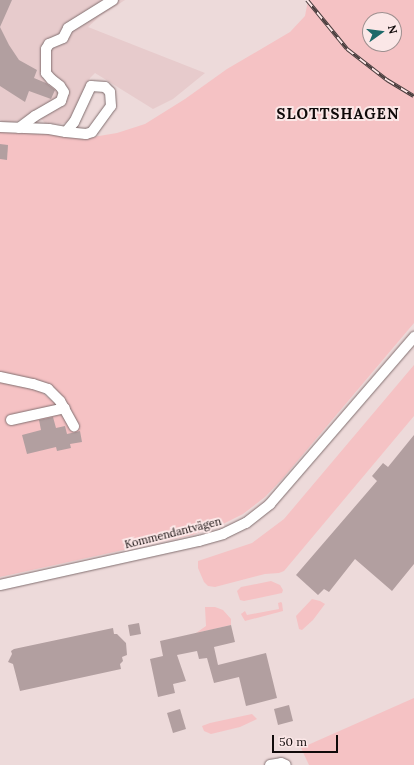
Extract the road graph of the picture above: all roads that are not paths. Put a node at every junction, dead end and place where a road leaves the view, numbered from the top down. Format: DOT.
graph roads {
  1 [pos="113,0"];
  2 [pos="0,127"];
  3 [pos="19,128"];
  4 [pos="66,132"];
  5 [pos="414,337"];
  6 [pos="0,377"];
  7 [pos="65,408"];
  8 [pos="11,420"];
  9 [pos="74,426"];
  10 [pos="0,585"];
  11 [pos="270,765"];
  12 [pos="286,765"];
  1 -- 3 [label="street"];
  2 -- 3 [label="street"];
  3 -- 4 [label="street"];
  4 -- 4 [label="street"];
  5 -- 10 [label="street, Kommendantvägen"];
  6 -- 7 [label="street"];
  7 -- 8 [label="street"];
  7 -- 9 [label="street"];
  11 -- 12 [label="street"];
}
